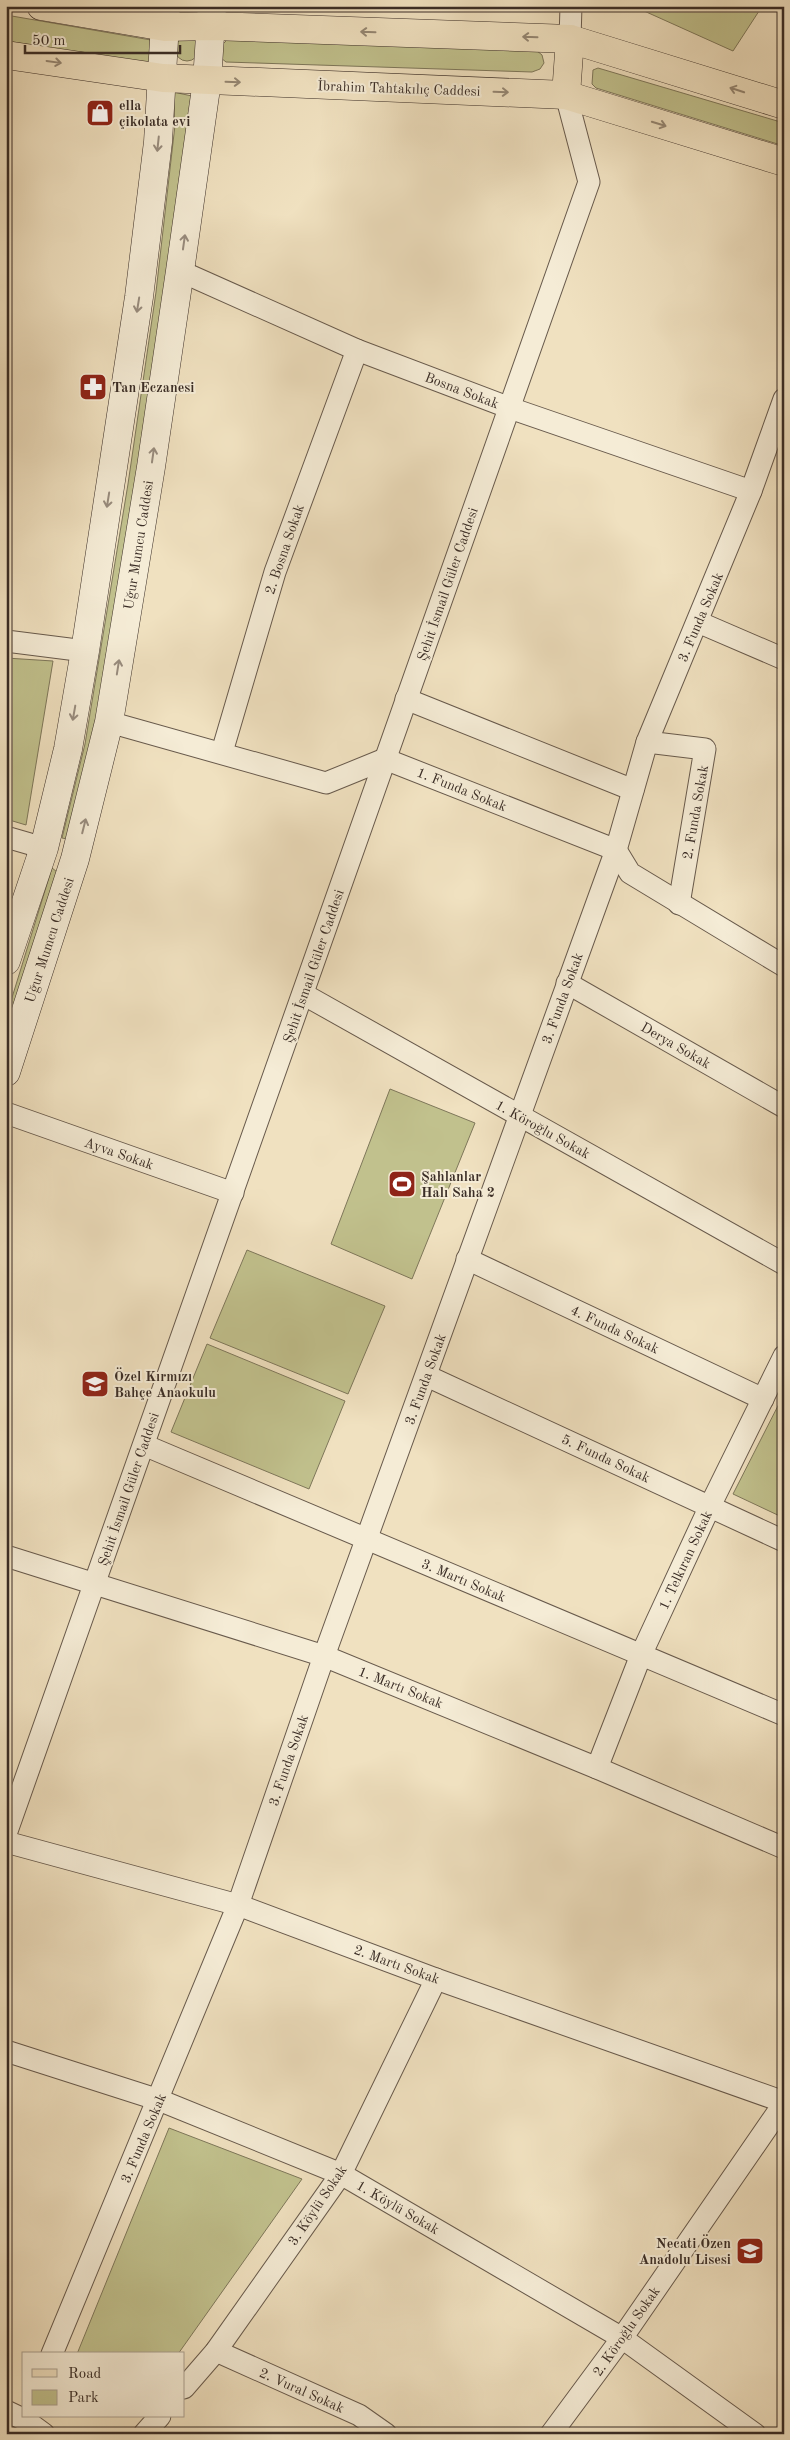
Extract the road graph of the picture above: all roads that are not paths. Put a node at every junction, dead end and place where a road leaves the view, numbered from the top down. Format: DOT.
graph roads {
  1 [pos="41,6"];
  2 [pos="571,6"];
  3 [pos="212,16"];
  4 [pos="165,17"];
  5 [pos="570,39"];
  6 [pos="6,55"];
  7 [pos="163,78"];
  8 [pos="207,81"];
  9 [pos="566,95"];
  10 [pos="784,105"];
  11 [pos="784,162"];
  12 [pos="180,271"];
  13 [pos="357,350"];
  14 [pos="784,398"];
  15 [pos="510,408"];
  16 [pos="752,491"];
  17 [pos="698,622"];
  18 [pos="6,640"];
  19 [pos="85,651"];
  20 [pos="784,659"];
  21 [pos="406,700"];
  22 [pos="109,722"];
  23 [pos="647,742"];
  24 [pos="222,752"];
  25 [pos="385,759"];
  26 [pos="633,790"];
  27 [pos="6,837"];
  28 [pos="44,848"];
  29 [pos="616,850"];
  30 [pos="75,859"];
  31 [pos="679,904"];
  32 [pos="6,961"];
  33 [pos="784,966"];
  34 [pos="567,983"];
  35 [pos="302,994"];
  36 [pos="6,1072"];
  37 [pos="784,1107"];
  38 [pos="6,1113"];
  39 [pos="520,1116"];
  40 [pos="233,1193"];
  41 [pos="467,1259"];
  42 [pos="784,1264"];
  43 [pos="784,1356"];
  44 [pos="427,1376"];
  45 [pos="762,1399"];
  46 [pos="144,1445"];
  47 [pos="710,1506"];
  48 [pos="366,1539"];
  49 [pos="784,1541"];
  50 [pos="6,1556"];
  51 [pos="95,1583"];
  52 [pos="641,1655"];
  53 [pos="324,1656"];
  54 [pos="784,1715"];
  55 [pos="596,1768"];
  56 [pos="6,1834"];
  57 [pos="6,1842"];
  58 [pos="784,1848"];
  59 [pos="238,1906"];
  60 [pos="436,1979"];
  61 [pos="6,2051"];
  62 [pos="159,2100"];
  63 [pos="784,2103"];
  64 [pos="341,2174"];
  65 [pos="622,2338"];
  66 [pos="216,2351"];
  67 [pos="53,2352"];
  68 [pos="185,2387"];
  69 [pos="19,2416"];
  70 [pos="158,2418"];
  71 [pos="44,2434"];
  72 [pos="144,2434"];
  73 [pos="386,2434"];
  74 [pos="551,2434"];
  75 [pos="755,2434"];
  1 -- 4 [label="main road"];
  2 -- 5 [label="street"];
  3 -- 4 [label="main road"];
  5 -- 3 [label="main road, one-way"];
  3 -- 8 [label="street, Uğur Mumcu Caddesi"];
  4 -- 7 [label="street"];
  5 -- 9 [label="main road"];
  10 -- 5 [label="main road, one-way"];
  6 -- 7 [label="main road, İbrahim Tahtakılıç Caddesi, one-way"];
  7 -- 8 [label="main road, İbrahim Tahtakılıç Caddesi"];
  7 -- 19 [label="street, one-way"];
  8 -- 9 [label="main road, İbrahim Tahtakılıç Caddesi, one-way"];
  12 -- 8 [label="street, Uğur Mumcu Caddesi, one-way"];
  9 -- 11 [label="main road, İbrahim Tahtakılıç Caddesi, one-way"];
  9 -- 15 [label="street, Şehit İsmail Güler Caddesi"];
  12 -- 13 [label="street, Bosna Sokak"];
  22 -- 12 [label="street, Uğur Mumcu Caddesi, one-way"];
  13 -- 15 [label="street, Bosna Sokak"];
  13 -- 24 [label="street, 2. Bosna Sokak"];
  14 -- 16 [label="street, 3. Funda Sokak"];
  15 -- 16 [label="street, Bosna Sokak"];
  15 -- 21 [label="street, Şehit İsmail Güler Caddesi"];
  16 -- 17 [label="street, 3. Funda Sokak"];
  17 -- 20 [label="street"];
  17 -- 23 [label="street, 3. Funda Sokak"];
  18 -- 19 [label="street"];
  19 -- 28 [label="street, one-way"];
  21 -- 25 [label="street, Şehit İsmail Güler Caddesi"];
  21 -- 26 [label="street"];
  22 -- 24 [label="street"];
  30 -- 22 [label="street, Uğur Mumcu Caddesi, one-way"];
  23 -- 26 [label="street, 3. Funda Sokak"];
  23 -- 31 [label="street, 2. Funda Sokak"];
  24 -- 25 [label="street"];
  25 -- 29 [label="street, 1. Funda Sokak"];
  25 -- 35 [label="street, Şehit İsmail Güler Caddesi"];
  26 -- 29 [label="street, 3. Funda Sokak"];
  27 -- 28 [label="street"];
  28 -- 30 [label="street"];
  28 -- 32 [label="street"];
  29 -- 31 [label="street"];
  29 -- 34 [label="street, 3. Funda Sokak"];
  30 -- 36 [label="street, Uğur Mumcu Caddesi"];
  31 -- 33 [label="street"];
  34 -- 37 [label="street, Derya Sokak"];
  34 -- 39 [label="street, 3. Funda Sokak"];
  35 -- 39 [label="street, 1. Köroğlu Sokak"];
  35 -- 40 [label="street, Şehit İsmail Güler Caddesi"];
  38 -- 40 [label="street, Ayva Sokak"];
  39 -- 41 [label="street, 3. Funda Sokak"];
  39 -- 42 [label="street, 1. Köroğlu Sokak"];
  40 -- 46 [label="street, Şehit İsmail Güler Caddesi"];
  41 -- 44 [label="street, 3. Funda Sokak"];
  41 -- 45 [label="street, 4. Funda Sokak"];
  43 -- 45 [label="street, 1. Telkıran Sokak"];
  44 -- 47 [label="street, 5. Funda Sokak"];
  44 -- 48 [label="street, 3. Funda Sokak"];
  45 -- 47 [label="street, 1. Telkıran Sokak"];
  46 -- 48 [label="street, 3. Martı Sokak"];
  46 -- 51 [label="street, Şehit İsmail Güler Caddesi"];
  47 -- 49 [label="street, 5. Funda Sokak"];
  47 -- 52 [label="street, 1. Telkıran Sokak"];
  48 -- 52 [label="street, 3. Martı Sokak"];
  48 -- 53 [label="street, 3. Funda Sokak"];
  50 -- 51 [label="street, 1. Martı Sokak"];
  51 -- 53 [label="street, 1. Martı Sokak"];
  51 -- 56 [label="street, Şehit İsmail Güler Caddesi"];
  52 -- 54 [label="street, 3. Martı Sokak"];
  52 -- 55 [label="street, 1. Telkıran Sokak"];
  53 -- 55 [label="street, 1. Martı Sokak"];
  53 -- 59 [label="street, 3. Funda Sokak"];
  55 -- 58 [label="street, 1. Martı Sokak"];
  57 -- 59 [label="street, 2. Martı Sokak"];
  59 -- 60 [label="street, 2. Martı Sokak"];
  59 -- 62 [label="street, 3. Funda Sokak"];
  60 -- 63 [label="street, 2. Martı Sokak"];
  60 -- 64 [label="street, 3. Köylü Sokak"];
  61 -- 62 [label="street, 1. Köylü Sokak"];
  62 -- 64 [label="street, 1. Köylü Sokak"];
  62 -- 67 [label="street, 3. Funda Sokak"];
  63 -- 65 [label="street, 2. Köroğlu Sokak"];
  64 -- 65 [label="street, 1. Köylü Sokak"];
  64 -- 66 [label="street, 3. Köylü Sokak"];
  65 -- 74 [label="street, 2. Köroğlu Sokak"];
  65 -- 75 [label="street, 1. Köylü Sokak"];
  66 -- 68 [label="street, 3. Köylü Sokak"];
  66 -- 73 [label="street, 2. Vural Sokak"];
  69 -- 71 [label="street"];
  70 -- 72 [label="street"];
}
